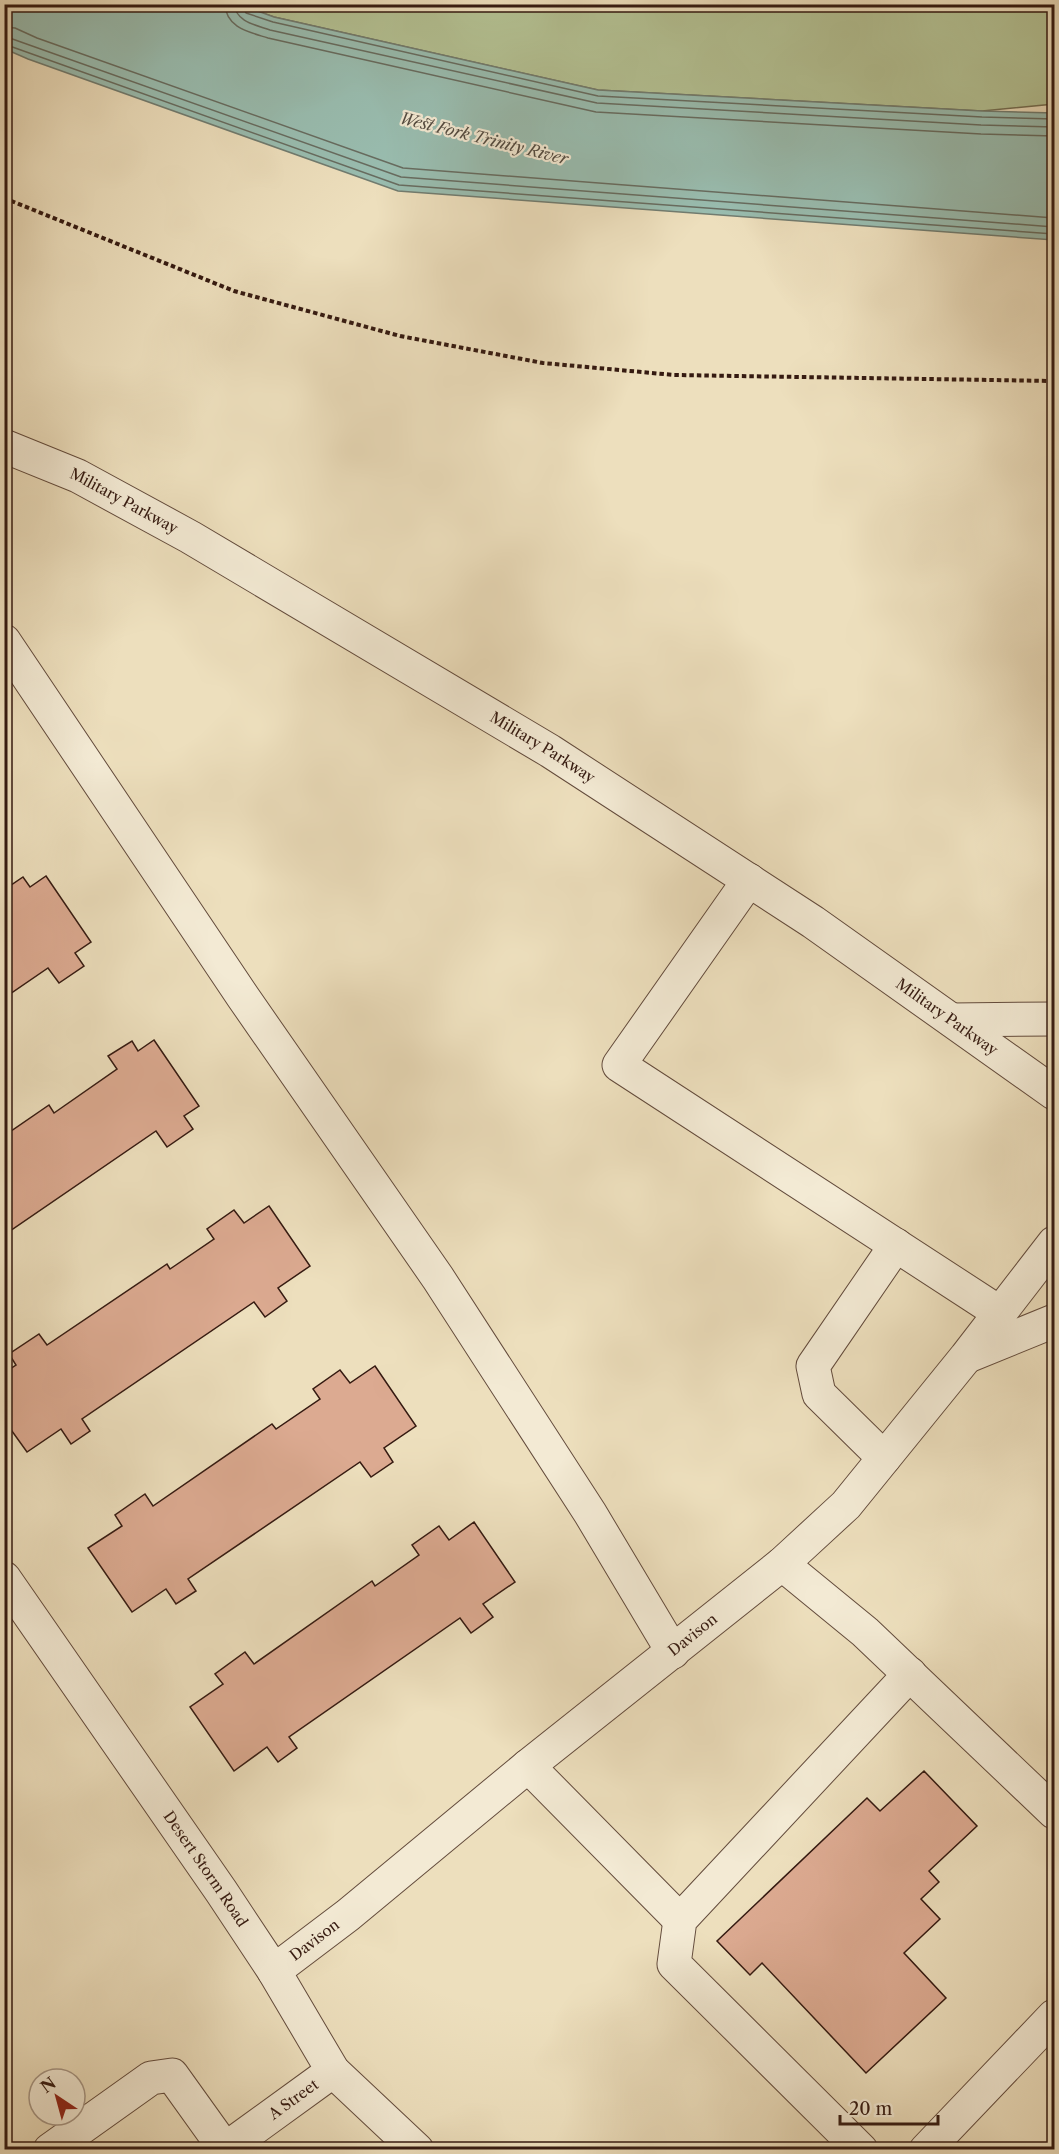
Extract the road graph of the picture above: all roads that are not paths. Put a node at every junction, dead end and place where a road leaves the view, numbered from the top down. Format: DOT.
graph roads {
  1 [pos="4,446"];
  2 [pos="4,641"];
  3 [pos="749,880"];
  4 [pos="1054,1019"];
  5 [pos="952,1020"];
  6 [pos="1054,1093"];
  7 [pos="1054,1243"];
  8 [pos="896,1245"];
  9 [pos="1000,1313"];
  10 [pos="1054,1321"];
  11 [pos="966,1357"];
  12 [pos="884,1458"];
  13 [pos="782,1564"];
  14 [pos="4,1578"];
  15 [pos="674,1652"];
  16 [pos="910,1674"];
  17 [pos="528,1766"];
  18 [pos="1054,1812"];
  19 [pos="680,1920"];
  20 [pos="274,1971"];
  21 [pos="1054,2016"];
  22 [pos="333,2071"];
  23 [pos="224,2149"];
  24 [pos="50,2150"];
  25 [pos="417,2150"];
  26 [pos="861,2150"];
  27 [pos="926,2150"];
  1 -- 3 [label="street, Military Parkway"];
  2 -- 15 [label="street"];
  3 -- 5 [label="street, Military Parkway"];
  3 -- 8 [label="street"];
  4 -- 5 [label="street"];
  5 -- 6 [label="street, Military Parkway"];
  7 -- 9 [label="street, Davison"];
  8 -- 9 [label="street"];
  8 -- 12 [label="street"];
  9 -- 11 [label="street, Davison"];
  10 -- 11 [label="street"];
  11 -- 12 [label="street, Davison"];
  12 -- 13 [label="street, Davison"];
  13 -- 15 [label="street, Davison"];
  13 -- 16 [label="street"];
  14 -- 20 [label="street, Desert Storm Road"];
  15 -- 17 [label="street, Davison"];
  16 -- 18 [label="street"];
  16 -- 19 [label="street"];
  17 -- 19 [label="street"];
  17 -- 20 [label="street, Davison"];
  19 -- 26 [label="street"];
  20 -- 22 [label="street, Desert Storm Road"];
  21 -- 27 [label="street"];
  22 -- 23 [label="street, A Street"];
  22 -- 25 [label="street, Desert Storm Road"];
  23 -- 24 [label="street"];
}
